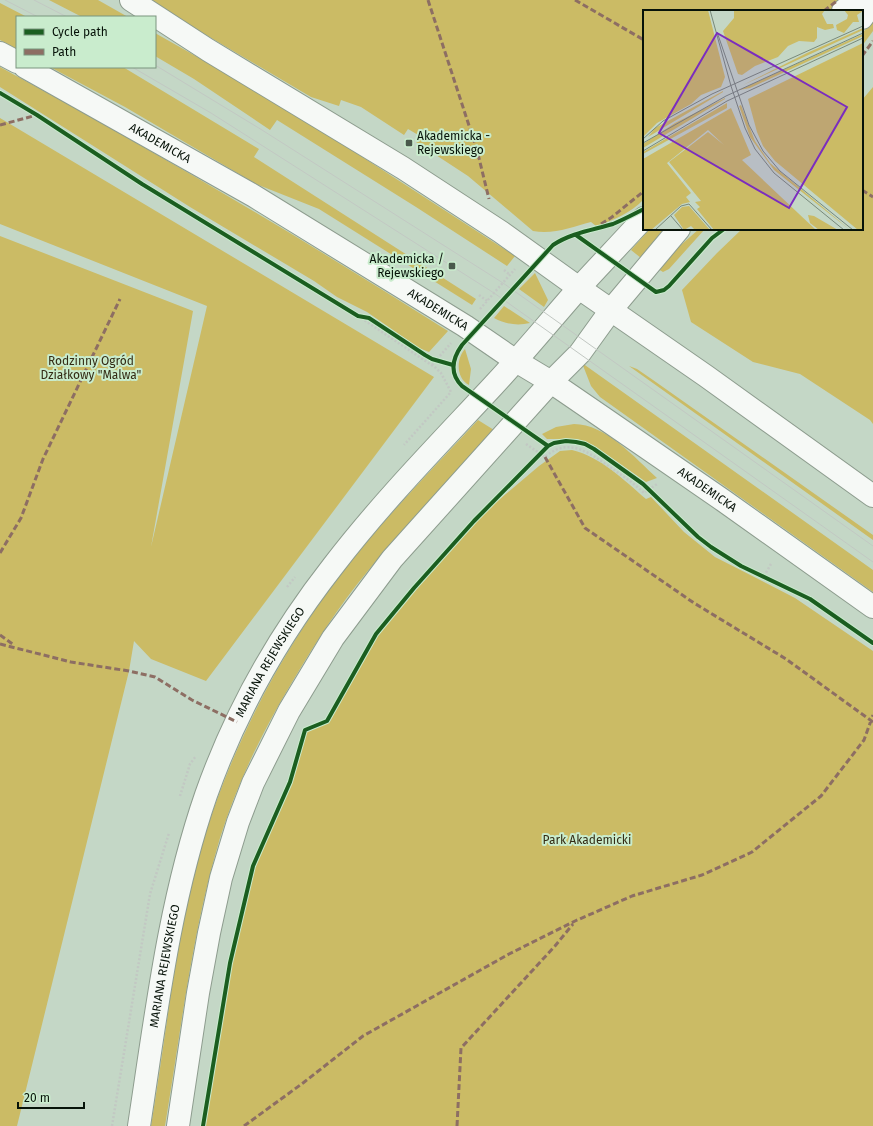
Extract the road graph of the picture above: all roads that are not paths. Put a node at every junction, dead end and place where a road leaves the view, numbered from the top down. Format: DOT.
graph roads {
  1 [pos="132,0"];
  2 [pos="856,0"];
  3 [pos="873,3"];
  4 [pos="844,10"];
  5 [pos="863,17"];
  6 [pos="0,53"];
  7 [pos="16,61"];
  8 [pos="27,68"];
  9 [pos="643,219"];
  10 [pos="678,230"];
  11 [pos="579,288"];
  12 [pos="611,310"];
  13 [pos="516,361"];
  14 [pos="551,382"];
  15 [pos="873,496"];
  16 [pos="873,606"];
  17 [pos="139,1126"];
  18 [pos="178,1126"];
  1 -- 11 [label="street"];
  2 -- 4 [label="street"];
  3 -- 5 [label="street"];
  6 -- 7 [label="street"];
  8 -- 13 [label="street, AKADEMICKA"];
  9 -- 11 [label="street, MARIANA REJEWSKIEGO"];
  10 -- 12 [label="street"];
  11 -- 12 [label="street"];
  11 -- 13 [label="street, MARIANA REJEWSKIEGO"];
  12 -- 14 [label="street"];
  12 -- 15 [label="street"];
  13 -- 14 [label="street, AKADEMICKA"];
  13 -- 17 [label="street, MARIANA REJEWSKIEGO"];
  14 -- 16 [label="street, AKADEMICKA"];
  14 -- 18 [label="street"];
}
